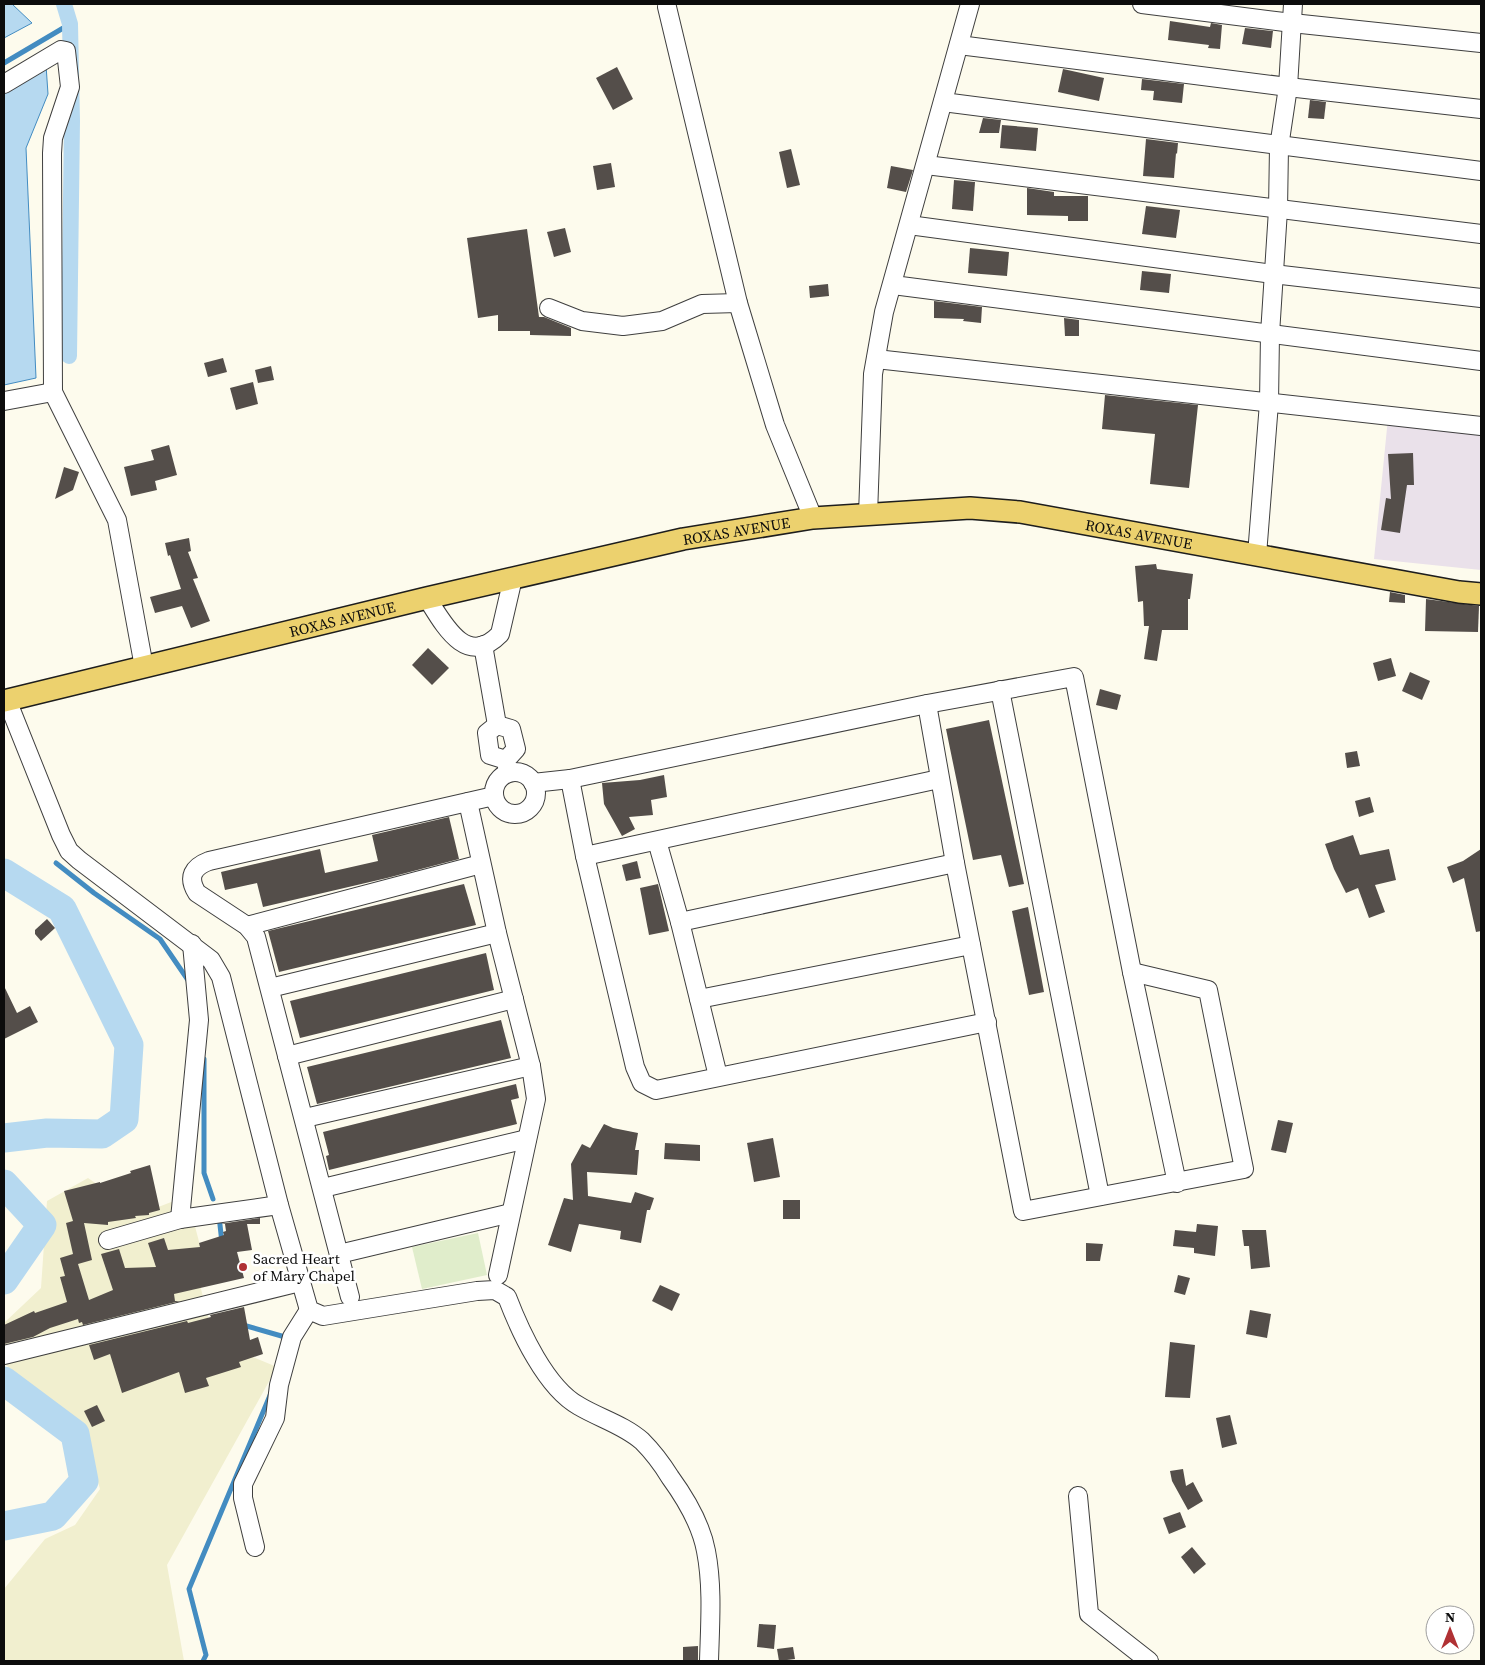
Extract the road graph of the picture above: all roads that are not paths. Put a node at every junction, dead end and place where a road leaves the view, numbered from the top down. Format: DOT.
graph roads {
  1 [pos="970,4"];
  2 [pos="1142,4"];
  3 [pos="1293,4"];
  4 [pos="667,7"];
  5 [pos="1292,23"];
  6 [pos="1481,43"];
  7 [pos="959,45"];
  8 [pos="4,84"];
  9 [pos="1288,87"];
  10 [pos="943,102"];
  11 [pos="1481,109"];
  12 [pos="1279,146"];
  13 [pos="926,165"];
  14 [pos="1481,171"];
  15 [pos="1278,210"];
  16 [pos="909,225"];
  17 [pos="1481,234"];
  18 [pos="1273,274"];
  19 [pos="893,285"];
  20 [pos="1481,298"];
  21 [pos="738,303"];
  22 [pos="549,308"];
  23 [pos="1270,334"];
  24 [pos="876,359"];
  25 [pos="1481,361"];
  26 [pos="53,392"];
  27 [pos="4,401"];
  28 [pos="1268,403"];
  29 [pos="1481,426"];
  30 [pos="868,515"];
  31 [pos="813,518"];
  32 [pos="1257,555"];
  33 [pos="513,578"];
  34 [pos="1481,594"];
  35 [pos="427,598"];
  36 [pos="483,645"];
  37 [pos="144,667"];
  38 [pos="1000,690"];
  39 [pos="5,700"];
  40 [pos="928,704"];
  41 [pos="507,766"];
  42 [pos="570,779"];
  43 [pos="939,779"];
  44 [pos="533,784"];
  45 [pos="494,796"];
  46 [pos="468,802"];
  47 [pos="657,841"];
  48 [pos="585,856"];
  49 [pos="955,863"];
  50 [pos="481,864"];
  51 [pos="680,922"];
  52 [pos="247,926"];
  53 [pos="497,934"];
  54 [pos="192,944"];
  55 [pos="971,945"];
  56 [pos="1132,972"];
  57 [pos="270,988"];
  58 [pos="514,999"];
  59 [pos="699,1000"];
  60 [pos="987,1022"];
  61 [pos="287,1056"];
  62 [pos="531,1066"];
  63 [pos="718,1076"];
  64 [pos="304,1118"];
  65 [pos="527,1139"];
  66 [pos="1178,1182"];
  67 [pos="322,1188"];
  68 [pos="1100,1196"];
  69 [pos="279,1206"];
  70 [pos="511,1213"];
  71 [pos="180,1218"];
  72 [pos="108,1240"];
  73 [pos="339,1254"];
  74 [pos="498,1275"];
  75 [pos="300,1282"];
  76 [pos="350,1297"];
  77 [pos="309,1310"];
  78 [pos="4,1355"];
  79 [pos="1078,1496"];
  80 [pos="255,1547"];
  81 [pos="709,1661"];
  82 [pos="1149,1661"];
  1 -- 7 [label="street"];
  2 -- 5 [label="street"];
  3 -- 5 [label="street"];
  4 -- 21 [label="street"];
  5 -- 6 [label="street"];
  5 -- 9 [label="street"];
  7 -- 9 [label="street"];
  7 -- 10 [label="street"];
  8 -- 26 [label="street"];
  9 -- 11 [label="street"];
  9 -- 12 [label="street"];
  10 -- 12 [label="street"];
  10 -- 13 [label="street"];
  12 -- 14 [label="street"];
  12 -- 15 [label="street"];
  13 -- 15 [label="street"];
  13 -- 16 [label="street"];
  15 -- 17 [label="street"];
  15 -- 18 [label="street"];
  16 -- 18 [label="street"];
  16 -- 19 [label="street"];
  18 -- 20 [label="street"];
  18 -- 23 [label="street"];
  19 -- 23 [label="street"];
  19 -- 24 [label="street"];
  21 -- 22 [label="street"];
  21 -- 31 [label="street"];
  23 -- 25 [label="street"];
  23 -- 28 [label="street"];
  24 -- 28 [label="street"];
  24 -- 30 [label="street"];
  26 -- 27 [label="street"];
  26 -- 37 [label="street"];
  28 -- 29 [label="street"];
  28 -- 32 [label="street"];
  30 -- 31 [label="main road, ROXAS AVENUE"];
  30 -- 32 [label="main road, ROXAS AVENUE"];
  31 -- 33 [label="main road, ROXAS AVENUE"];
  32 -- 34 [label="main road, ROXAS AVENUE"];
  33 -- 35 [label="main road, ROXAS AVENUE"];
  33 -- 36 [label="street"];
  35 -- 36 [label="street"];
  35 -- 37 [label="main road, ROXAS AVENUE"];
  36 -- 41 [label="street"];
  37 -- 39 [label="main road, ROXAS AVENUE"];
  38 -- 40 [label="street"];
  38 -- 56 [label="street"];
  38 -- 68 [label="street"];
  39 -- 54 [label="street"];
  40 -- 42 [label="street"];
  40 -- 43 [label="street"];
  41 -- 44 [label="street"];
  41 -- 45 [label="street"];
  42 -- 44 [label="street"];
  42 -- 48 [label="street"];
  43 -- 47 [label="street"];
  43 -- 49 [label="street"];
  44 -- 45 [label="street"];
  45 -- 46 [label="street"];
  46 -- 50 [label="street"];
  46 -- 52 [label="street"];
  47 -- 48 [label="street"];
  47 -- 51 [label="street"];
  48 -- 63 [label="street"];
  49 -- 51 [label="street"];
  49 -- 55 [label="street"];
  50 -- 52 [label="street"];
  50 -- 53 [label="street"];
  51 -- 59 [label="street"];
  52 -- 57 [label="street"];
  53 -- 57 [label="street"];
  53 -- 58 [label="street"];
  54 -- 69 [label="street"];
  54 -- 71 [label="street"];
  55 -- 59 [label="street"];
  55 -- 60 [label="street"];
  56 -- 66 [label="street"];
  56 -- 66 [label="street"];
  57 -- 61 [label="street"];
  58 -- 61 [label="street"];
  58 -- 62 [label="street"];
  59 -- 63 [label="street"];
  60 -- 63 [label="street"];
  60 -- 68 [label="street"];
  61 -- 64 [label="street"];
  62 -- 64 [label="street"];
  62 -- 65 [label="street"];
  64 -- 67 [label="street"];
  65 -- 67 [label="street"];
  65 -- 70 [label="street"];
  66 -- 68 [label="street"];
  67 -- 73 [label="street"];
  69 -- 71 [label="street"];
  69 -- 75 [label="street"];
  70 -- 73 [label="street"];
  70 -- 74 [label="street"];
  71 -- 72 [label="street"];
  73 -- 76 [label="street"];
  75 -- 77 [label="street"];
  75 -- 78 [label="street"];
  77 -- 80 [label="street"];
  77 -- 81 [label="street"];
  79 -- 82 [label="street"];
}
